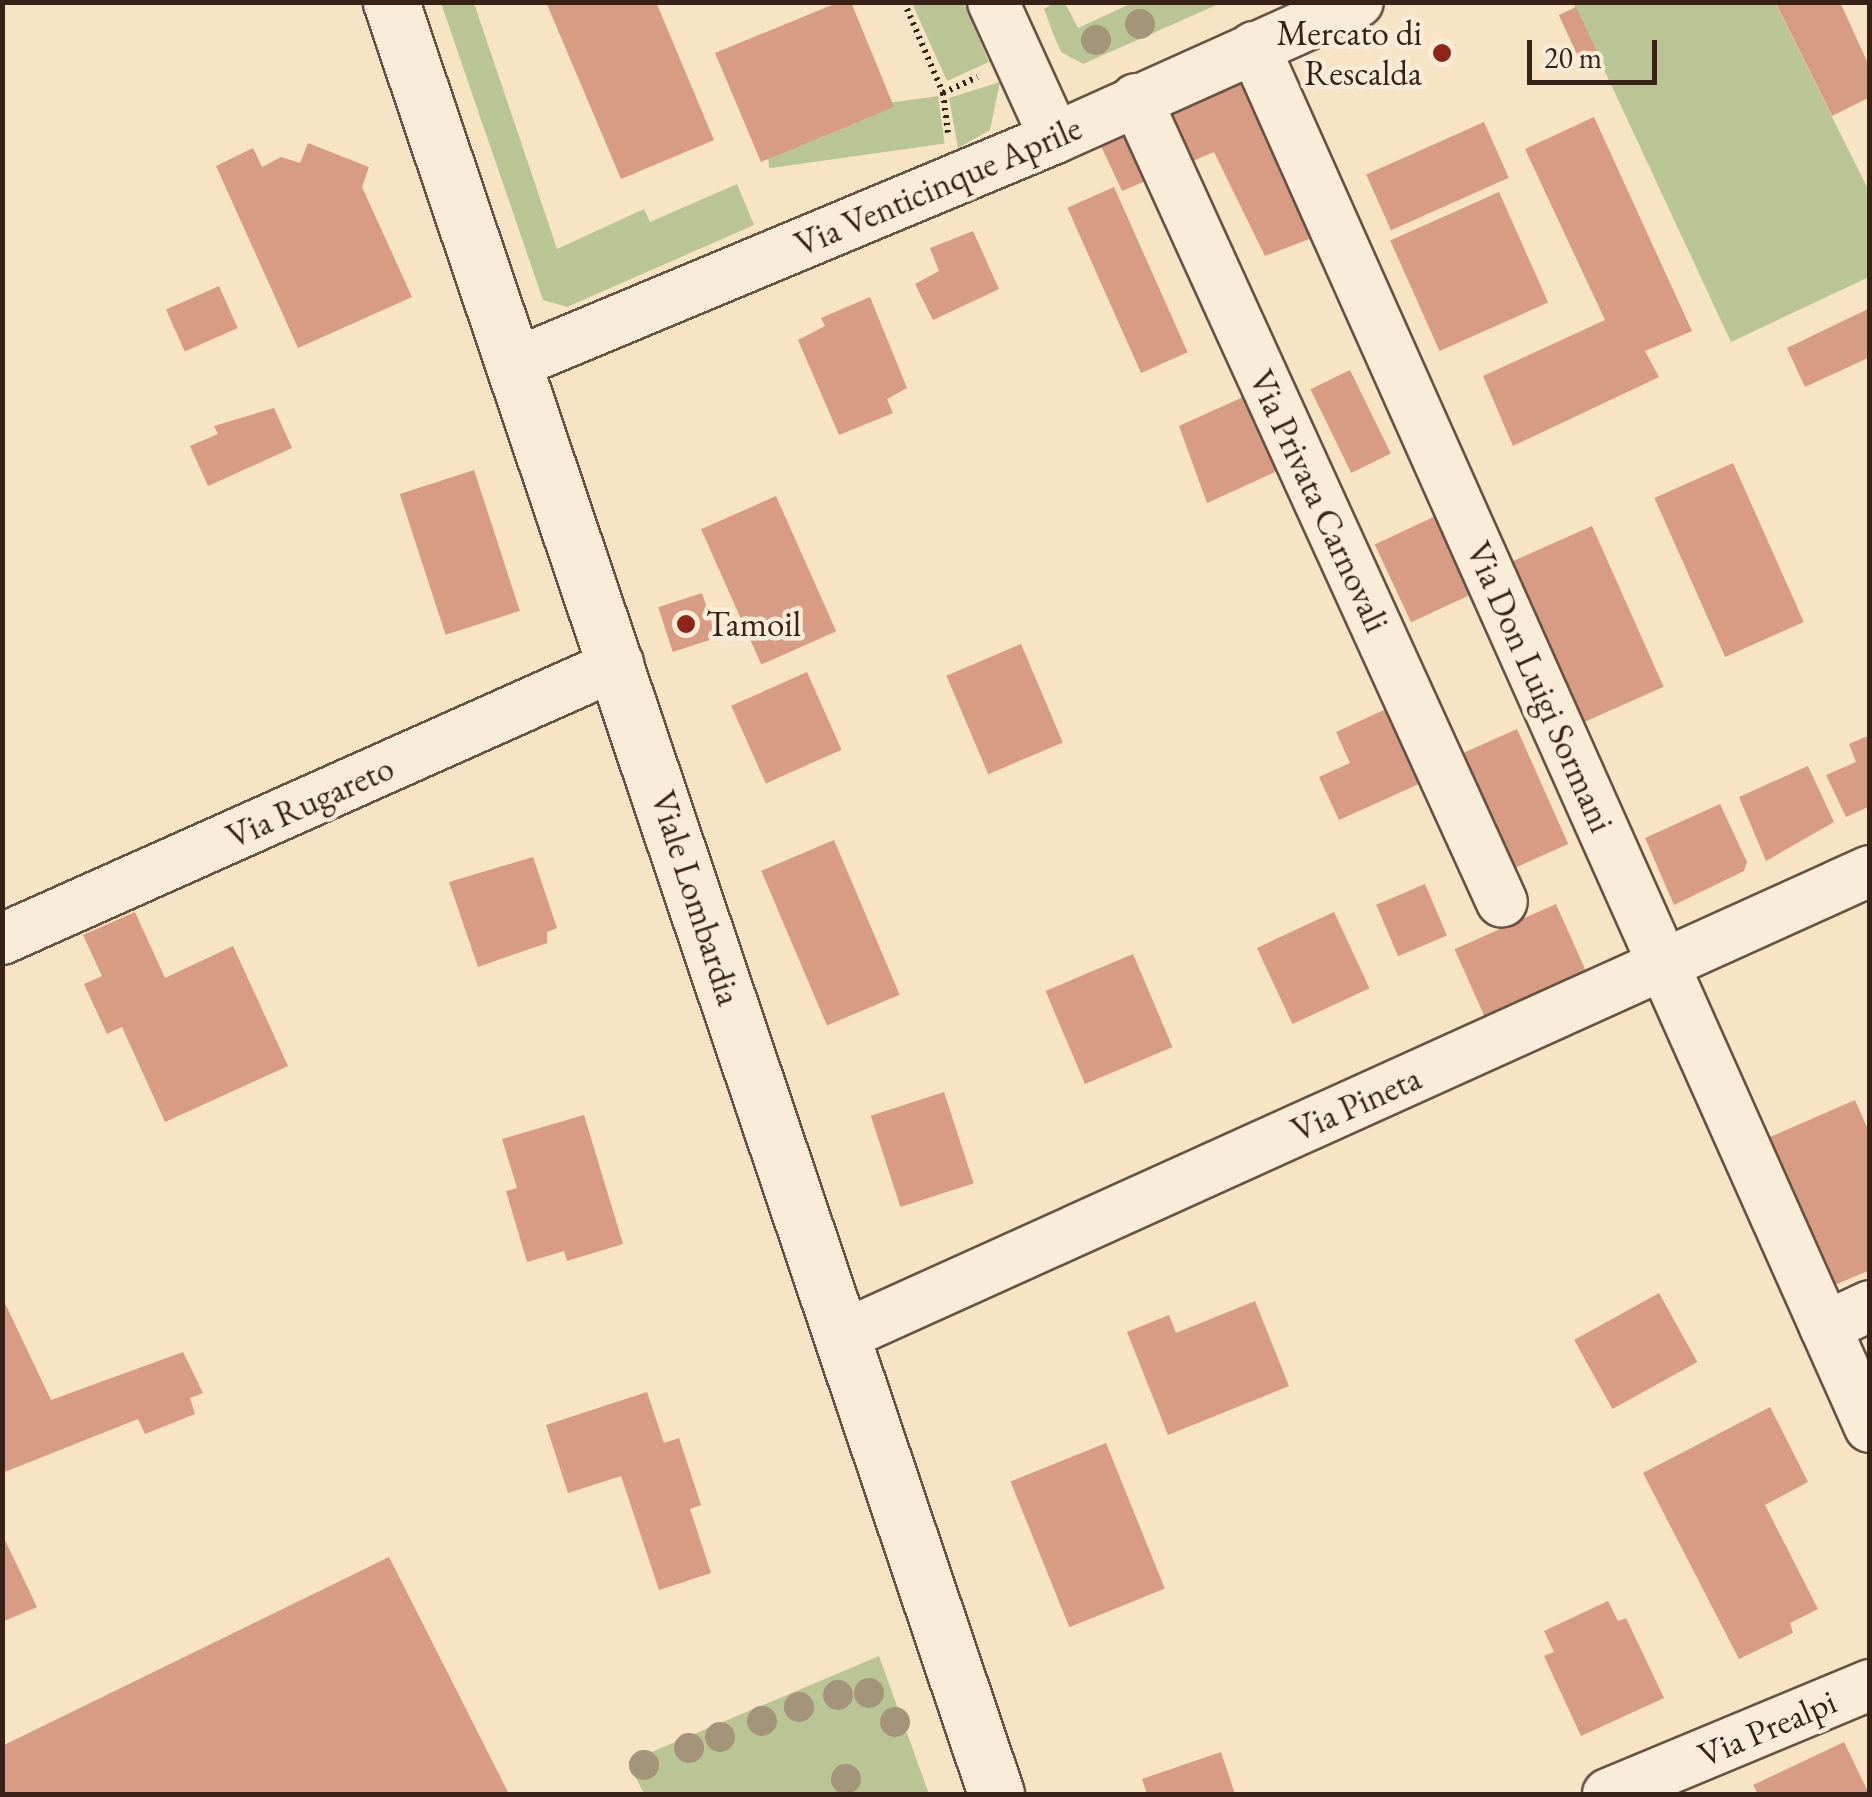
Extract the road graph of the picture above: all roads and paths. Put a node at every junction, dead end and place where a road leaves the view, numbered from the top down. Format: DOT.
graph roads {
  1 [pos="391,2"];
  2 [pos="904,2"];
  3 [pos="993,2"];
  4 [pos="1358,2"];
  5 [pos="1254,47"];
  6 [pos="1136,100"];
  7 [pos="1056,138"];
  8 [pos="950,147"];
  9 [pos="516,363"];
  10 [pos="618,664"];
  11 [pos="1870,871"];
  12 [pos="1502,902"];
  13 [pos="2,940"];
  14 [pos="1665,965"];
  15 [pos="1870,1306"];
  16 [pos="1825,1327"];
  17 [pos="842,1336"];
  18 [pos="1870,1426"];
  19 [pos="1870,1685"];
  20 [pos="996,1794"];
  21 [pos="1608,1794"];
  1 -- 9 [label="street, Viale Lombardia"];
  2 -- 8 [label="path"];
  3 -- 7 [label="street"];
  4 -- 5 [label="street, Via Venticinque Aprile"];
  5 -- 6 [label="street, Via Venticinque Aprile"];
  5 -- 14 [label="street, Via Don Luigi Sormani"];
  6 -- 7 [label="street, Via Venticinque Aprile"];
  6 -- 12 [label="street, Via Privata Carnovali"];
  7 -- 9 [label="street, Via Venticinque Aprile"];
  9 -- 10 [label="street, Viale Lombardia"];
  10 -- 13 [label="street, Via Rugareto"];
  10 -- 17 [label="street, Viale Lombardia"];
  11 -- 14 [label="street, Via Pineta"];
  14 -- 16 [label="street, Via Don Luigi Sormani"];
  14 -- 17 [label="street, Via Pineta"];
  15 -- 16 [label="street"];
  16 -- 18 [label="street, Via Don Luigi Sormani"];
  17 -- 20 [label="street, Viale Lombardia"];
  19 -- 21 [label="street, Via Prealpi"];
}
